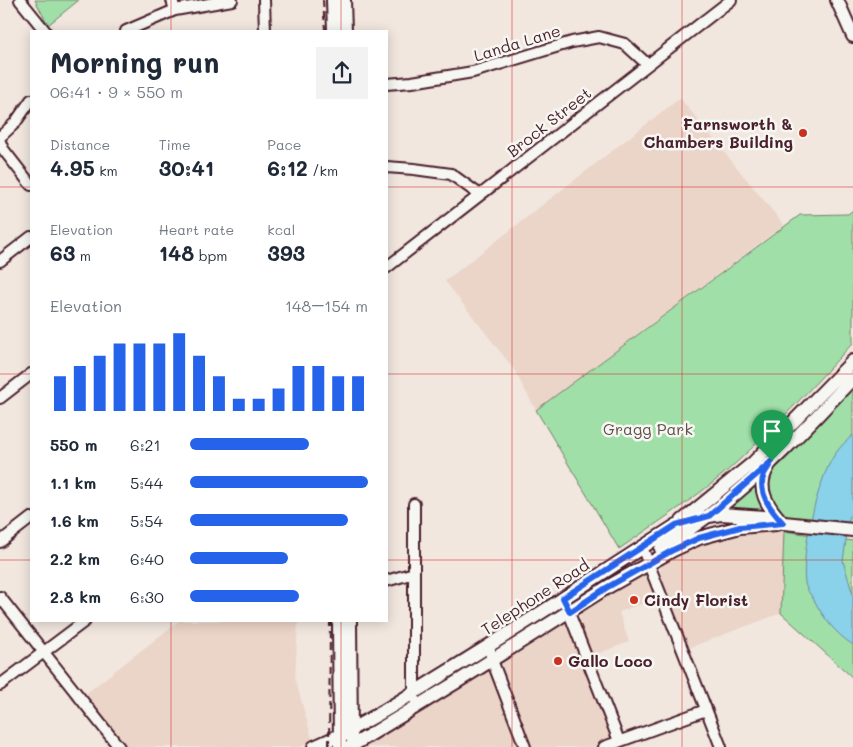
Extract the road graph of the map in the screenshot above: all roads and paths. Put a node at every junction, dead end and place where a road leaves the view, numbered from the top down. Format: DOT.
graph roads {
  1 [pos="20,0"];
  2 [pos="232,0"];
  3 [pos="264,0"];
  4 [pos="333,0"];
  5 [pos="344,0"];
  6 [pos="731,0"];
  7 [pos="837,0"];
  8 [pos="173,5"];
  9 [pos="44,30"];
  10 [pos="128,30"];
  11 [pos="266,30"];
  12 [pos="334,30"];
  13 [pos="346,30"];
  14 [pos="853,36"];
  15 [pos="647,64"];
  16 [pos="388,84"];
  17 [pos="30,101"];
  18 [pos="0,137"];
  19 [pos="0,142"];
  20 [pos="388,167"];
  21 [pos="30,183"];
  22 [pos="480,195"];
  23 [pos="30,238"];
  24 [pos="0,262"];
  25 [pos="388,266"];
  26 [pos="853,361"];
  27 [pos="30,375"];
  28 [pos="853,378"];
  29 [pos="0,398"];
  30 [pos="772,461"];
  31 [pos="414,504"];
  32 [pos="709,516"];
  33 [pos="30,519"];
  34 [pos="784,523"];
  35 [pos="676,525"];
  36 [pos="853,530"];
  37 [pos="0,542"];
  38 [pos="647,557"];
  39 [pos="414,573"];
  40 [pos="388,580"];
  41 [pos="0,598"];
  42 [pos="563,598"];
  43 [pos="570,612"];
  44 [pos="84,622"];
  45 [pos="339,622"];
  46 [pos="350,622"];
  47 [pos="489,646"];
  48 [pos="44,653"];
  49 [pos="492,660"];
  50 [pos="0,685"];
  51 [pos="414,692"];
  52 [pos="414,709"];
  53 [pos="706,710"];
  54 [pos="344,738"];
  55 [pos="619,742"];
  56 [pos="119,747"];
  57 [pos="314,747"];
  58 [pos="351,747"];
  59 [pos="525,747"];
  60 [pos="604,747"];
  61 [pos="721,747"];
  1 -- 9 [label="street"];
  2 -- 8 [label="street"];
  3 -- 11 [label="street"];
  4 -- 12 [label="main road"];
  5 -- 13 [label="main road"];
  6 -- 15 [label="street, Brock Street"];
  7 -- 14 [label="main road"];
  8 -- 10 [label="street"];
  15 -- 16 [label="street, Landa Lane"];
  15 -- 22 [label="street, Brock Street"];
  17 -- 18 [label="street"];
  19 -- 21 [label="street"];
  20 -- 22 [label="street"];
  22 -- 25 [label="street, Brock Street"];
  23 -- 24 [label="street"];
  26 -- 35 [label="main road"];
  27 -- 29 [label="street"];
  28 -- 30 [label="main road"];
  30 -- 32 [label="main road"];
  30 -- 34 [label="main road"];
  31 -- 39 [label="street"];
  32 -- 34 [label="main road, Telephone Road"];
  32 -- 35 [label="main road, Telephone Road"];
  32 -- 38 [label="main road"];
  33 -- 37 [label="street"];
  34 -- 36 [label="main road, Telephone Road"];
  34 -- 38 [label="main road, Telephone Road"];
  35 -- 38 [label="main road, Telephone Road"];
  38 -- 42 [label="main road, Telephone Road"];
  38 -- 43 [label="main road, Telephone Road"];
  38 -- 53 [label="street"];
  39 -- 40 [label="street"];
  39 -- 51 [label="street"];
  41 -- 48 [label="street"];
  42 -- 43 [label="street"];
  42 -- 47 [label="main road, Telephone Road"];
  43 -- 49 [label="main road, Telephone Road"];
  43 -- 55 [label="street"];
  44 -- 48 [label="street"];
  45 -- 54 [label="main road"];
  46 -- 54 [label="main road"];
  47 -- 49 [label="street"];
  47 -- 51 [label="main road, Telephone Road"];
  48 -- 50 [label="street"];
  48 -- 56 [label="street"];
  49 -- 52 [label="main road, Telephone Road"];
  49 -- 59 [label="street"];
  51 -- 52 [label="street"];
  51 -- 54 [label="main road, Telephone Road"];
  52 -- 58 [label="main road, Telephone Road"];
  53 -- 55 [label="street"];
  53 -- 61 [label="street"];
  54 -- 57 [label="main road, Telephone Road"];
  54 -- 58 [label="main road"];
  55 -- 60 [label="street"];
}
